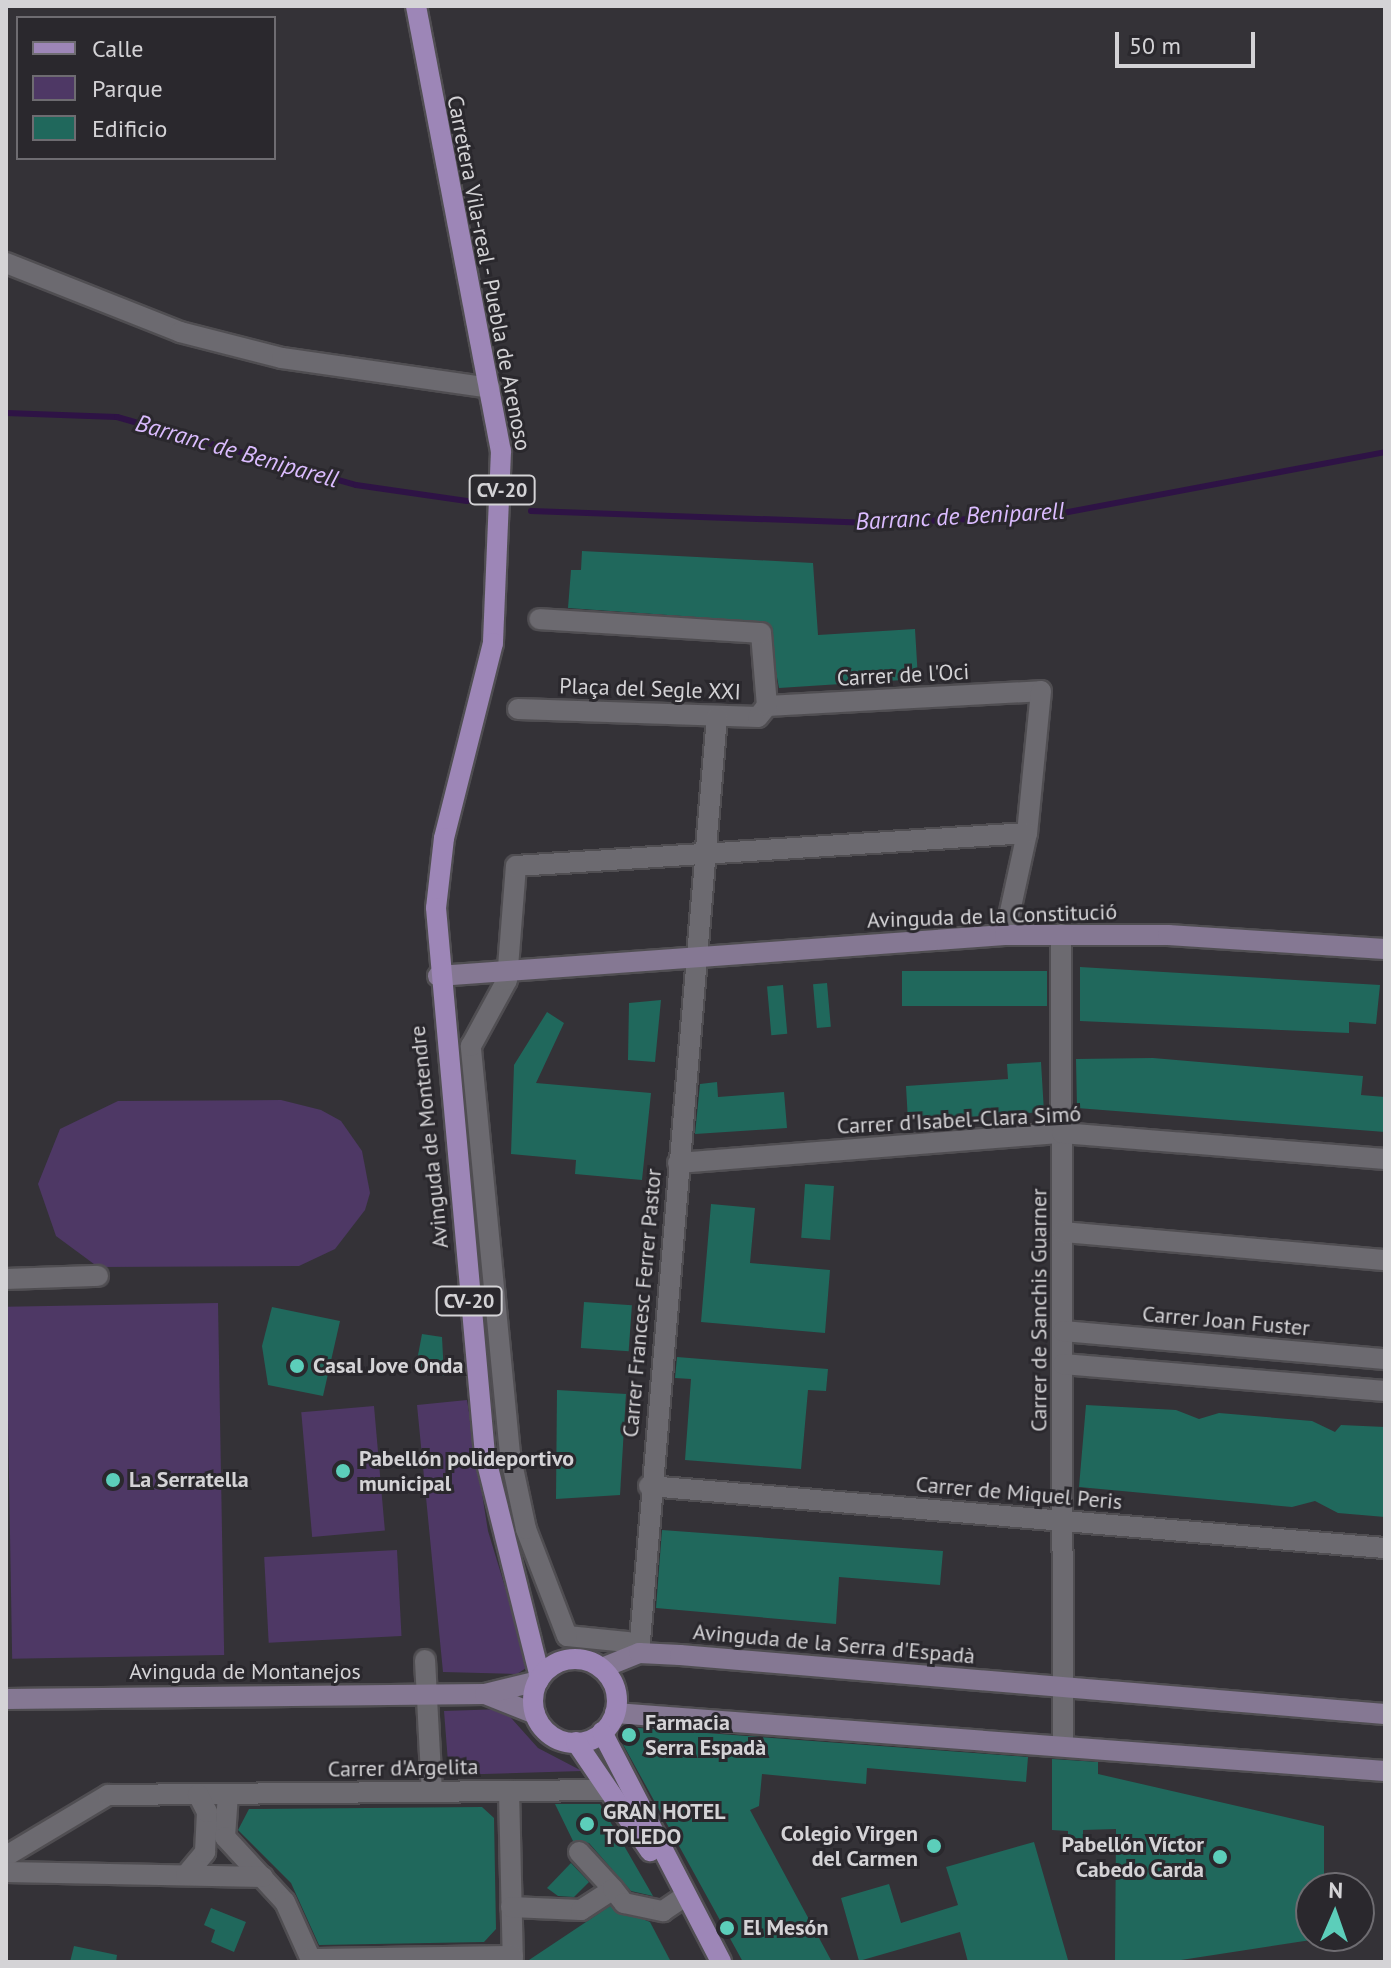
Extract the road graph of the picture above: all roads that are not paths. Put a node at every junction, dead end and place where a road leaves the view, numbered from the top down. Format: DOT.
graph roads {
  1 [pos="416,6"];
  2 [pos="6,263"];
  3 [pos="490,388"];
  4 [pos="539,619"];
  5 [pos="767,706"];
  6 [pos="518,709"];
  7 [pos="717,717"];
  8 [pos="1027,833"];
  9 [pos="709,854"];
  10 [pos="1061,934"];
  11 [pos="1005,935"];
  12 [pos="1385,949"];
  13 [pos="697,957"];
  14 [pos="509,969"];
  15 [pos="438,976"];
  16 [pos="1062,1133"];
  17 [pos="1385,1159"];
  18 [pos="678,1163"];
  19 [pos="1063,1232"];
  20 [pos="1385,1260"];
  21 [pos="98,1276"];
  22 [pos="6,1279"];
  23 [pos="1063,1331"];
  24 [pos="1385,1359"];
  25 [pos="1063,1364"];
  26 [pos="1385,1391"];
  27 [pos="649,1486"];
  28 [pos="1064,1522"];
  29 [pos="1385,1548"];
  30 [pos="529,1622"];
  31 [pos="639,1653"];
  32 [pos="425,1660"];
  33 [pos="561,1661"];
  34 [pos="602,1668"];
  35 [pos="539,1679"];
  36 [pos="1066,1687"];
  37 [pos="485,1694"];
  38 [pos="428,1695"];
  39 [pos="6,1699"];
  40 [pos="615,1713"];
  41 [pos="535,1714"];
  42 [pos="1385,1714"];
  43 [pos="602,1732"];
  44 [pos="576,1742"];
  45 [pos="1063,1744"];
  46 [pos="1385,1771"];
  47 [pos="608,1790"];
  48 [pos="509,1791"];
  49 [pos="432,1792"];
  50 [pos="198,1794"];
  51 [pos="228,1794"];
  52 [pos="225,1837"];
  53 [pos="579,1852"];
  54 [pos="6,1856"];
  55 [pos="6,1872"];
  56 [pos="194,1876"];
  57 [pos="263,1877"];
  58 [pos="613,1889"];
  59 [pos="688,1906"];
  60 [pos="511,1907"];
  61 [pos="513,1959"];
  62 [pos="312,1960"];
  63 [pos="721,1962"];
  1 -- 3 [label="main road, Carretera Vila-real - Puebla de Arenoso / CV-20"];
  2 -- 3 [label="street"];
  3 -- 15 [label="main road, Carretera Vila-real - Puebla de Arenoso / CV-20"];
  4 -- 5 [label="street, Plaça del Segle XXI"];
  5 -- 7 [label="street, Plaça del Segle XXI"];
  5 -- 8 [label="street, Carrer de l'Oci"];
  6 -- 7 [label="street, Plaça del Segle XXI"];
  7 -- 9 [label="street"];
  8 -- 9 [label="street"];
  8 -- 11 [label="street"];
  9 -- 13 [label="street"];
  9 -- 14 [label="street"];
  10 -- 11 [label="street, Avinguda de la Constitució"];
  10 -- 12 [label="street, Avinguda de la Constitució"];
  10 -- 16 [label="street, Carrer de Sanchis Guarner"];
  11 -- 13 [label="street, Avinguda de la Constitució"];
  13 -- 14 [label="street, Avinguda de la Constitució"];
  13 -- 18 [label="street, Carrer Francesc Ferrer Pastor"];
  14 -- 15 [label="street, Avinguda de la Constitució"];
  14 -- 31 [label="street"];
  15 -- 30 [label="main road, Avinguda de Montendre / CV-20"];
  16 -- 17 [label="street, Carrer d'Isabel-Clara Simó"];
  16 -- 18 [label="street, Carrer d'Isabel-Clara Simó"];
  16 -- 19 [label="street, Carrer de Sanchis Guarner"];
  18 -- 27 [label="street, Carrer Francesc Ferrer Pastor"];
  19 -- 20 [label="street"];
  19 -- 23 [label="street, Carrer de Sanchis Guarner"];
  21 -- 22 [label="street"];
  23 -- 24 [label="street, Carrer Joan Fuster"];
  23 -- 25 [label="street, Carrer de Sanchis Guarner"];
  25 -- 26 [label="street"];
  25 -- 28 [label="street, Carrer de Sanchis Guarner"];
  27 -- 28 [label="street, Carrer de Miquel Peris"];
  27 -- 31 [label="street, Carrer Francesc Ferrer Pastor"];
  28 -- 29 [label="street, Carrer de Miquel Peris"];
  28 -- 36 [label="street, Carrer de Sanchis Guarner"];
  30 -- 33 [label="main road, Avinguda de Montendre / CV-20"];
  30 -- 35 [label="main road, Avinguda de Montendre / CV-20"];
  31 -- 34 [label="street, Avinguda de la Serra d'Espadà"];
  31 -- 36 [label="street, Avinguda de la Serra d'Espadà"];
  32 -- 38 [label="street"];
  33 -- 34 [label="main road"];
  33 -- 35 [label="main road"];
  34 -- 40 [label="main road"];
  35 -- 37 [label="street, Avinguda de Montanejos"];
  35 -- 41 [label="main road, CV-20"];
  36 -- 42 [label="street, Avinguda de la Serra d'Espadà"];
  36 -- 45 [label="street"];
  37 -- 38 [label="street, Avinguda de Montanejos"];
  37 -- 41 [label="street, Avinguda de Montanejos"];
  38 -- 39 [label="street, Avinguda de Montanejos"];
  38 -- 49 [label="street"];
  40 -- 43 [label="main road"];
  40 -- 45 [label="street"];
  41 -- 44 [label="main road"];
  43 -- 44 [label="main road"];
  43 -- 59 [label="main road"];
  44 -- 47 [label="main road"];
  45 -- 46 [label="street"];
  47 -- 48 [label="street, Carrer d'Argelita"];
  47 -- 59 [label="main road"];
  48 -- 49 [label="street, Carrer d'Argelita"];
  48 -- 60 [label="street"];
  49 -- 51 [label="street, Carrer d'Argelita"];
  50 -- 51 [label="street, Carrer d'Argelita"];
  50 -- 54 [label="street, Carrer d'Argelita"];
  50 -- 56 [label="street"];
  51 -- 52 [label="street"];
  52 -- 56 [label="street"];
  52 -- 57 [label="street"];
  53 -- 58 [label="street"];
  55 -- 56 [label="street"];
  56 -- 57 [label="street"];
  57 -- 62 [label="street"];
  58 -- 59 [label="street"];
  58 -- 60 [label="street"];
  59 -- 63 [label="main road"];
  60 -- 61 [label="street"];
  61 -- 62 [label="street"];
}
